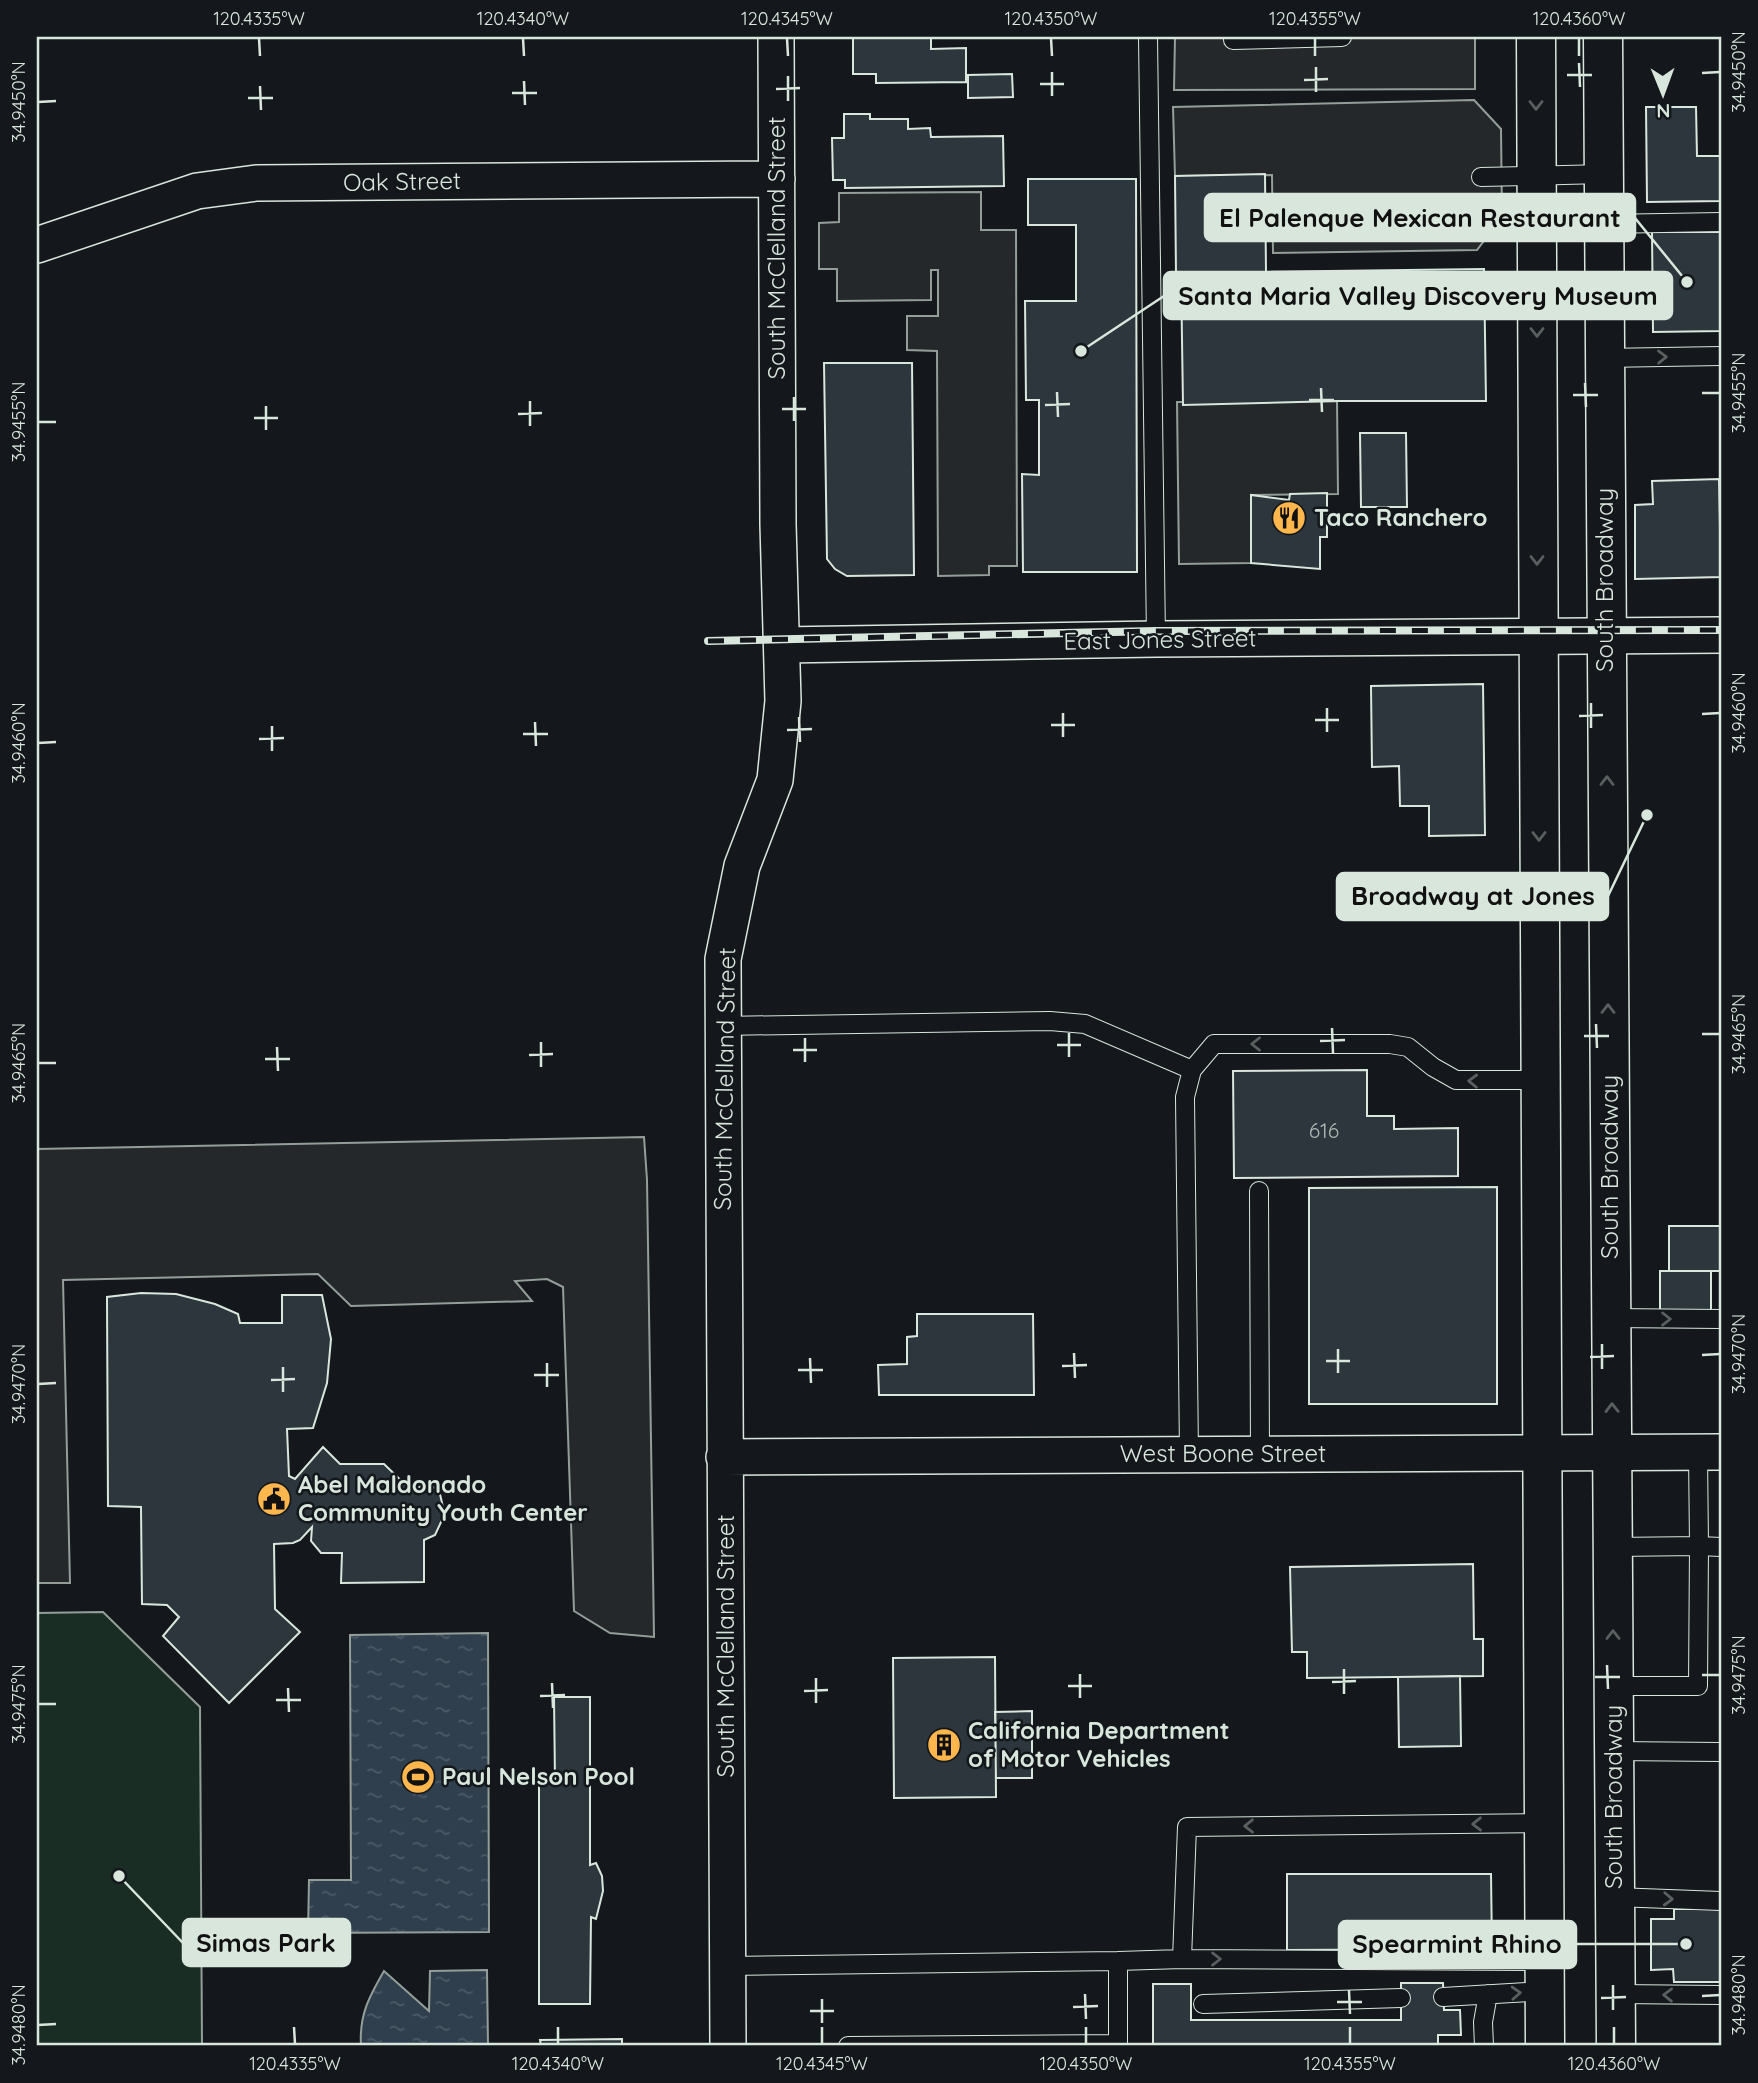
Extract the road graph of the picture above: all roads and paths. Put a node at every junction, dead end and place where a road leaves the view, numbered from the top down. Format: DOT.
graph roads {
  1 [pos="776,37"];
  2 [pos="1148,37"];
  3 [pos="1233,37"];
  4 [pos="1342,37"];
  5 [pos="1536,37"];
  6 [pos="1603,37"];
  7 [pos="1604,174"];
  8 [pos="1536,175"];
  9 [pos="1481,177"];
  10 [pos="777,178"];
  11 [pos="1721,222"];
  12 [pos="1604,224"];
  13 [pos="37,245"];
  14 [pos="1721,356"];
  15 [pos="1604,358"];
  16 [pos="1721,635"];
  17 [pos="1537,636"];
  18 [pos="1605,636"];
  19 [pos="1156,639"];
  20 [pos="782,645"];
  21 [pos="722,1026"];
  22 [pos="1192,1070"];
  23 [pos="1541,1080"];
  24 [pos="1259,1191"];
  25 [pos="1611,1318"];
  26 [pos="1721,1319"];
  27 [pos="1544,1452"];
  28 [pos="1613,1452"];
  29 [pos="1709,1452"];
  30 [pos="1260,1453"];
  31 [pos="1189,1454"];
  32 [pos="724,1457"];
  33 [pos="1699,1546"];
  34 [pos="1613,1547"];
  35 [pos="1721,1547"];
  36 [pos="1614,1686"];
  37 [pos="1614,1751"];
  38 [pos="1721,1752"];
  39 [pos="1545,1823"];
  40 [pos="1615,1897"];
  41 [pos="1721,1901"];
  42 [pos="1182,1959"];
  43 [pos="1118,1961"];
  44 [pos="727,1966"];
  45 [pos="1545,1976"];
  46 [pos="1488,1994"];
  47 [pos="1615,1994"];
  48 [pos="1721,1995"];
  49 [pos="1443,1997"];
  50 [pos="1401,1998"];
  51 [pos="1203,2004"];
  52 [pos="1118,2045"];
  53 [pos="728,2046"];
  54 [pos="848,2046"];
  55 [pos="1484,2046"];
  56 [pos="1545,2046"];
  57 [pos="1616,2046"];
  1 -- 10 [label="street, South McClelland Street"];
  2 -- 19 [label="lane"];
  3 -- 4 [label="lane"];
  5 -- 8 [label="main road, one-way"];
  6 -- 7 [label="main road, South Broadway"];
  7 -- 8 [label="lane"];
  7 -- 12 [label="main road, South Broadway"];
  8 -- 9 [label="lane"];
  8 -- 17 [label="main road, one-way"];
  10 -- 13 [label="street, Oak Street"];
  10 -- 20 [label="street, South McClelland Street"];
  11 -- 12 [label="lane"];
  12 -- 15 [label="main road, South Broadway"];
  15 -- 14 [label="lane, one-way"];
  15 -- 18 [label="main road, South Broadway"];
  16 -- 18 [label="street, East Jones Street"];
  17 -- 18 [label="street, East Jones Street"];
  17 -- 19 [label="street, East Jones Street"];
  17 -- 23 [label="main road, one-way"];
  25 -- 18 [label="main road, South Broadway, one-way"];
  19 -- 20 [label="street, East Jones Street"];
  20 -- 21 [label="street, South McClelland Street"];
  21 -- 22 [label="lane"];
  21 -- 32 [label="street, South McClelland Street"];
  23 -- 22 [label="lane, one-way"];
  22 -- 31 [label="lane"];
  23 -- 27 [label="main road"];
  24 -- 30 [label="lane"];
  25 -- 26 [label="lane, one-way"];
  28 -- 25 [label="main road, South Broadway, one-way"];
  27 -- 28 [label="street, West Boone Street"];
  27 -- 30 [label="street, West Boone Street"];
  27 -- 39 [label="main road"];
  28 -- 29 [label="street, West Boone Street"];
  28 -- 34 [label="main road, South Broadway"];
  29 -- 33 [label="lane"];
  30 -- 31 [label="street, West Boone Street"];
  31 -- 32 [label="street, West Boone Street"];
  32 -- 44 [label="street, South McClelland Street"];
  33 -- 34 [label="lane"];
  33 -- 35 [label="lane"];
  33 -- 36 [label="lane"];
  36 -- 34 [label="main road, South Broadway, one-way"];
  36 -- 37 [label="main road, South Broadway"];
  37 -- 38 [label="lane"];
  37 -- 40 [label="main road, South Broadway"];
  39 -- 42 [label="lane, one-way"];
  39 -- 45 [label="main road"];
  40 -- 41 [label="lane, one-way"];
  40 -- 47 [label="main road, South Broadway"];
  42 -- 43 [label="lane"];
  42 -- 45 [label="lane, one-way"];
  43 -- 44 [label="lane"];
  43 -- 52 [label="lane"];
  44 -- 53 [label="street, South McClelland Street"];
  46 -- 45 [label="lane, one-way"];
  45 -- 56 [label="main road"];
  46 -- 49 [label="lane"];
  46 -- 55 [label="lane"];
  48 -- 47 [label="lane, one-way"];
  47 -- 57 [label="main road, South Broadway"];
  50 -- 51 [label="lane"];
  52 -- 54 [label="lane"];
}
